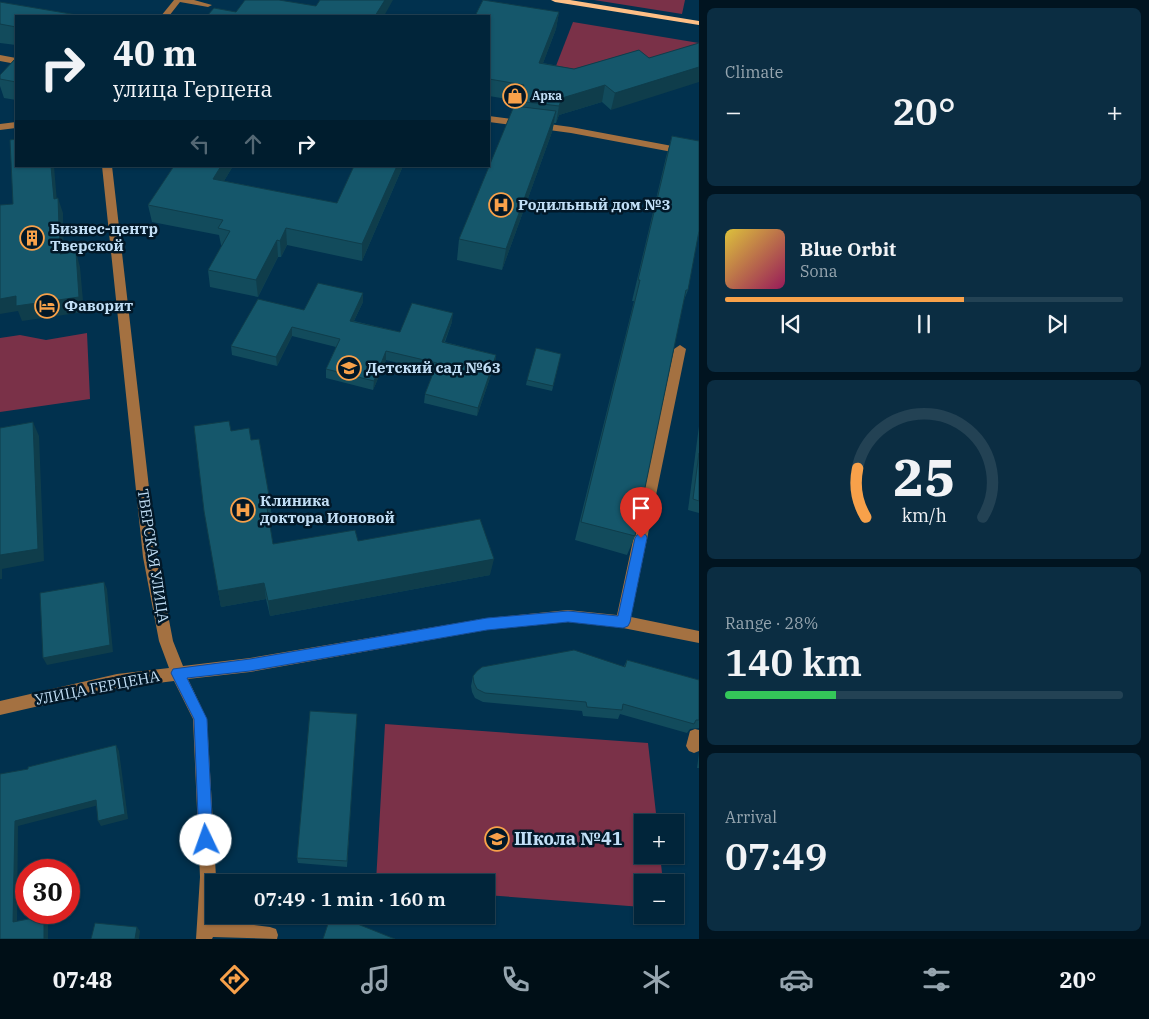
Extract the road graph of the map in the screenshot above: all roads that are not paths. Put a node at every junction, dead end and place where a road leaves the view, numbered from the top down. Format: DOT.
graph roads {
  1 [pos="180,0"];
  2 [pos="556,0"];
  3 [pos="208,5"];
  4 [pos="165,15"];
  5 [pos="699,23"];
  6 [pos="0,58"];
  7 [pos="15,61"];
  8 [pos="490,119"];
  9 [pos="15,125"];
  10 [pos="0,127"];
  11 [pos="699,154"];
  12 [pos="107,167"];
  13 [pos="680,349"];
  14 [pos="623,622"];
  15 [pos="699,638"];
  16 [pos="178,673"];
  17 [pos="0,708"];
  18 [pos="205,933"];
  19 [pos="270,935"];
  1 -- 3 [label="street"];
  1 -- 4 [label="street"];
  2 -- 5 [label="main road"];
  6 -- 7 [label="street"];
  8 -- 11 [label="street"];
  9 -- 10 [label="street"];
  12 -- 16 [label="street, ТВЕРСКАЯ УЛИЦА"];
  13 -- 14 [label="street"];
  14 -- 15 [label="street, УЛИЦА ГЕРЦЕНА"];
  14 -- 16 [label="street, УЛИЦА ГЕРЦЕНА"];
  16 -- 17 [label="street, УЛИЦА ГЕРЦЕНА"];
  16 -- 18 [label="street, ТВЕРСКАЯ УЛИЦА"];
  18 -- 19 [label="street"];
}
